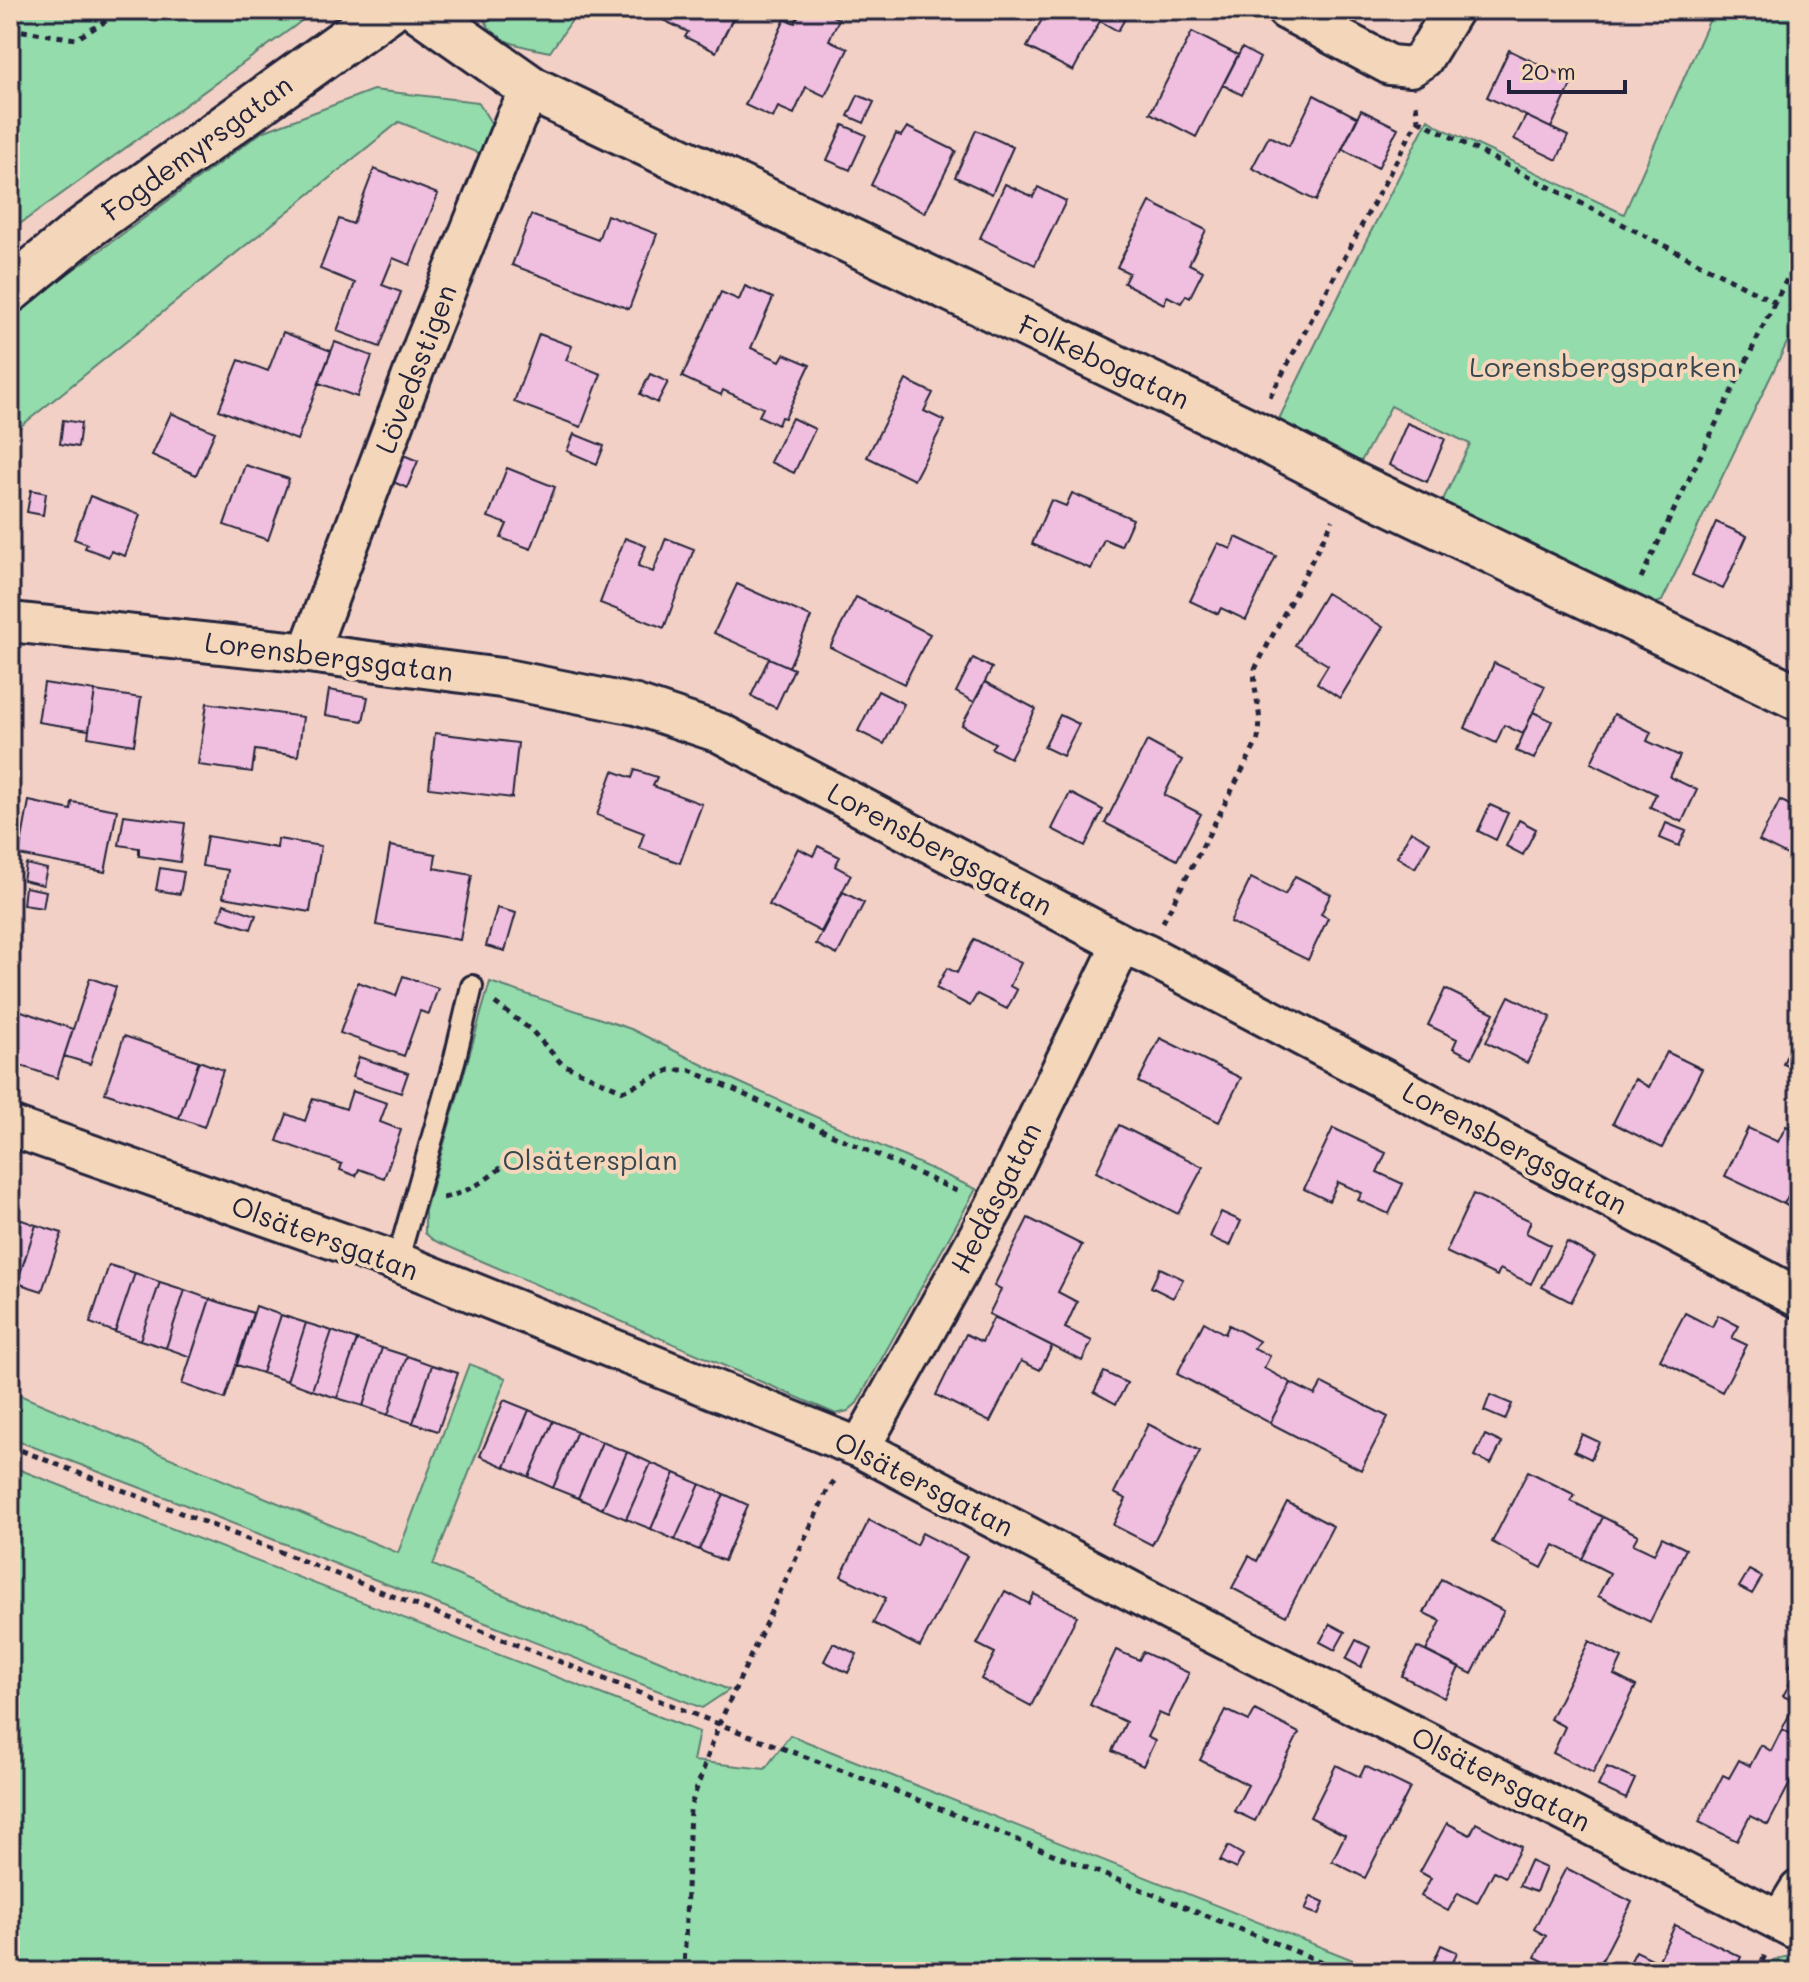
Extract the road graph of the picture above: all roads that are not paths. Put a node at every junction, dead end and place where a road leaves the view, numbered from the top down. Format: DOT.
graph roads {
  1 [pos="388,10"];
  2 [pos="420,10"];
  3 [pos="1286,10"];
  4 [pos="1453,10"];
  5 [pos="532,89"];
  6 [pos="10,290"];
  7 [pos="10,622"];
  8 [pos="308,653"];
  9 [pos="1799,698"];
  10 [pos="1134,949"];
  11 [pos="472,986"];
  12 [pos="10,1126"];
  13 [pos="397,1262"];
  14 [pos="1799,1298"];
  15 [pos="860,1448"];
  16 [pos="1793,1914"];
  1 -- 6 [label="street, Fogdemyrsgatan"];
  2 -- 5 [label="street, Folkebogatan"];
  3 -- 4 [label="street"];
  5 -- 8 [label="street, Lövedsstigen"];
  5 -- 9 [label="street, Folkebogatan"];
  7 -- 8 [label="street, Lorensbergsgatan"];
  8 -- 10 [label="street, Lorensbergsgatan"];
  10 -- 14 [label="street, Lorensbergsgatan"];
  10 -- 15 [label="street, Hedåsgatan"];
  11 -- 13 [label="lane"];
  12 -- 13 [label="street, Olsätersgatan"];
  13 -- 15 [label="street, Olsätersgatan"];
  15 -- 16 [label="street, Olsätersgatan"];
}
